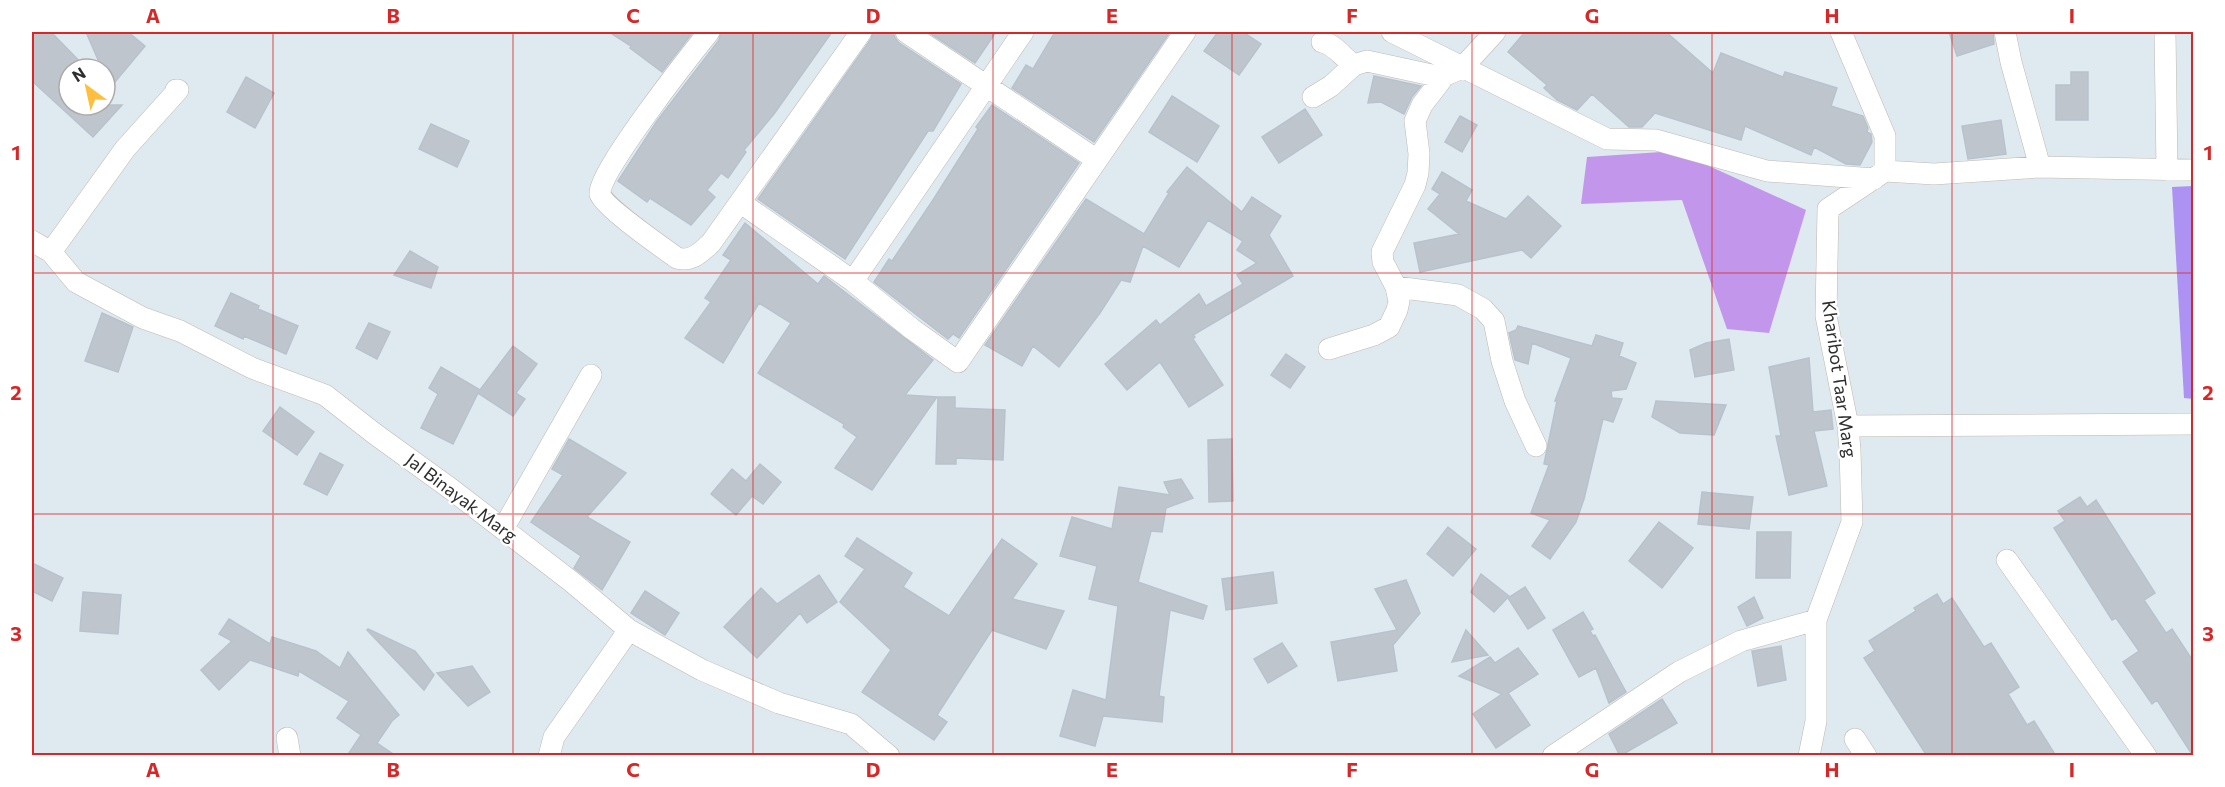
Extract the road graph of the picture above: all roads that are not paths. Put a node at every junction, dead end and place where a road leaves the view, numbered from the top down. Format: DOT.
graph roads {
  1 [pos="709,32"];
  2 [pos="861,32"];
  3 [pos="906,32"];
  4 [pos="1023,32"];
  5 [pos="1185,32"];
  6 [pos="1392,32"];
  7 [pos="1495,32"];
  8 [pos="1841,32"];
  9 [pos="2005,32"];
  10 [pos="2164,32"];
  11 [pos="1322,42"];
  12 [pos="1354,65"];
  13 [pos="1454,72"];
  14 [pos="987,85"];
  15 [pos="176,90"];
  16 [pos="1313,97"];
  17 [pos="1097,160"];
  18 [pos="2040,167"];
  19 [pos="2167,170"];
  20 [pos="2193,170"];
  21 [pos="1880,175"];
  22 [pos="741,203"];
  23 [pos="32,241"];
  24 [pos="51,252"];
  25 [pos="853,281"];
  26 [pos="1396,287"];
  27 [pos="1329,349"];
  28 [pos="591,375"];
  29 [pos="2193,424"];
  30 [pos="1848,426"];
  31 [pos="1536,446"];
  32 [pos="503,529"];
  33 [pos="2007,560"];
  34 [pos="1816,620"];
  35 [pos="629,630"];
  36 [pos="549,756"];
  37 [pos="889,756"];
  38 [pos="1553,756"];
  39 [pos="1809,756"];
  40 [pos="2146,756"];
  1 -- 22 [label="street"];
  2 -- 22 [label="street"];
  3 -- 14 [label="street"];
  4 -- 14 [label="street"];
  5 -- 17 [label="street"];
  6 -- 13 [label="street"];
  7 -- 13 [label="street"];
  8 -- 21 [label="street"];
  9 -- 18 [label="street"];
  10 -- 19 [label="street"];
  11 -- 12 [label="street"];
  12 -- 13 [label="street"];
  12 -- 16 [label="street"];
  13 -- 21 [label="street"];
  13 -- 26 [label="street"];
  14 -- 17 [label="street"];
  14 -- 25 [label="street"];
  15 -- 24 [label="street"];
  17 -- 25 [label="street"];
  18 -- 19 [label="street"];
  18 -- 21 [label="street"];
  19 -- 20 [label="street"];
  21 -- 30 [label="street, Kharibot Taar Marg"];
  22 -- 25 [label="street"];
  23 -- 24 [label="street, Jal Binayak Marg"];
  24 -- 32 [label="street, Jal Binayak Marg"];
  26 -- 27 [label="street"];
  26 -- 31 [label="street"];
  28 -- 32 [label="street"];
  29 -- 30 [label="street"];
  30 -- 34 [label="street, Kharibot Taar Marg"];
  32 -- 35 [label="street, Jal Binayak Marg"];
  33 -- 40 [label="street"];
  34 -- 38 [label="street"];
  34 -- 39 [label="street, Kharibot Taar Marg"];
  35 -- 36 [label="street"];
  35 -- 37 [label="street, Jal Binayak Marg"];
}
